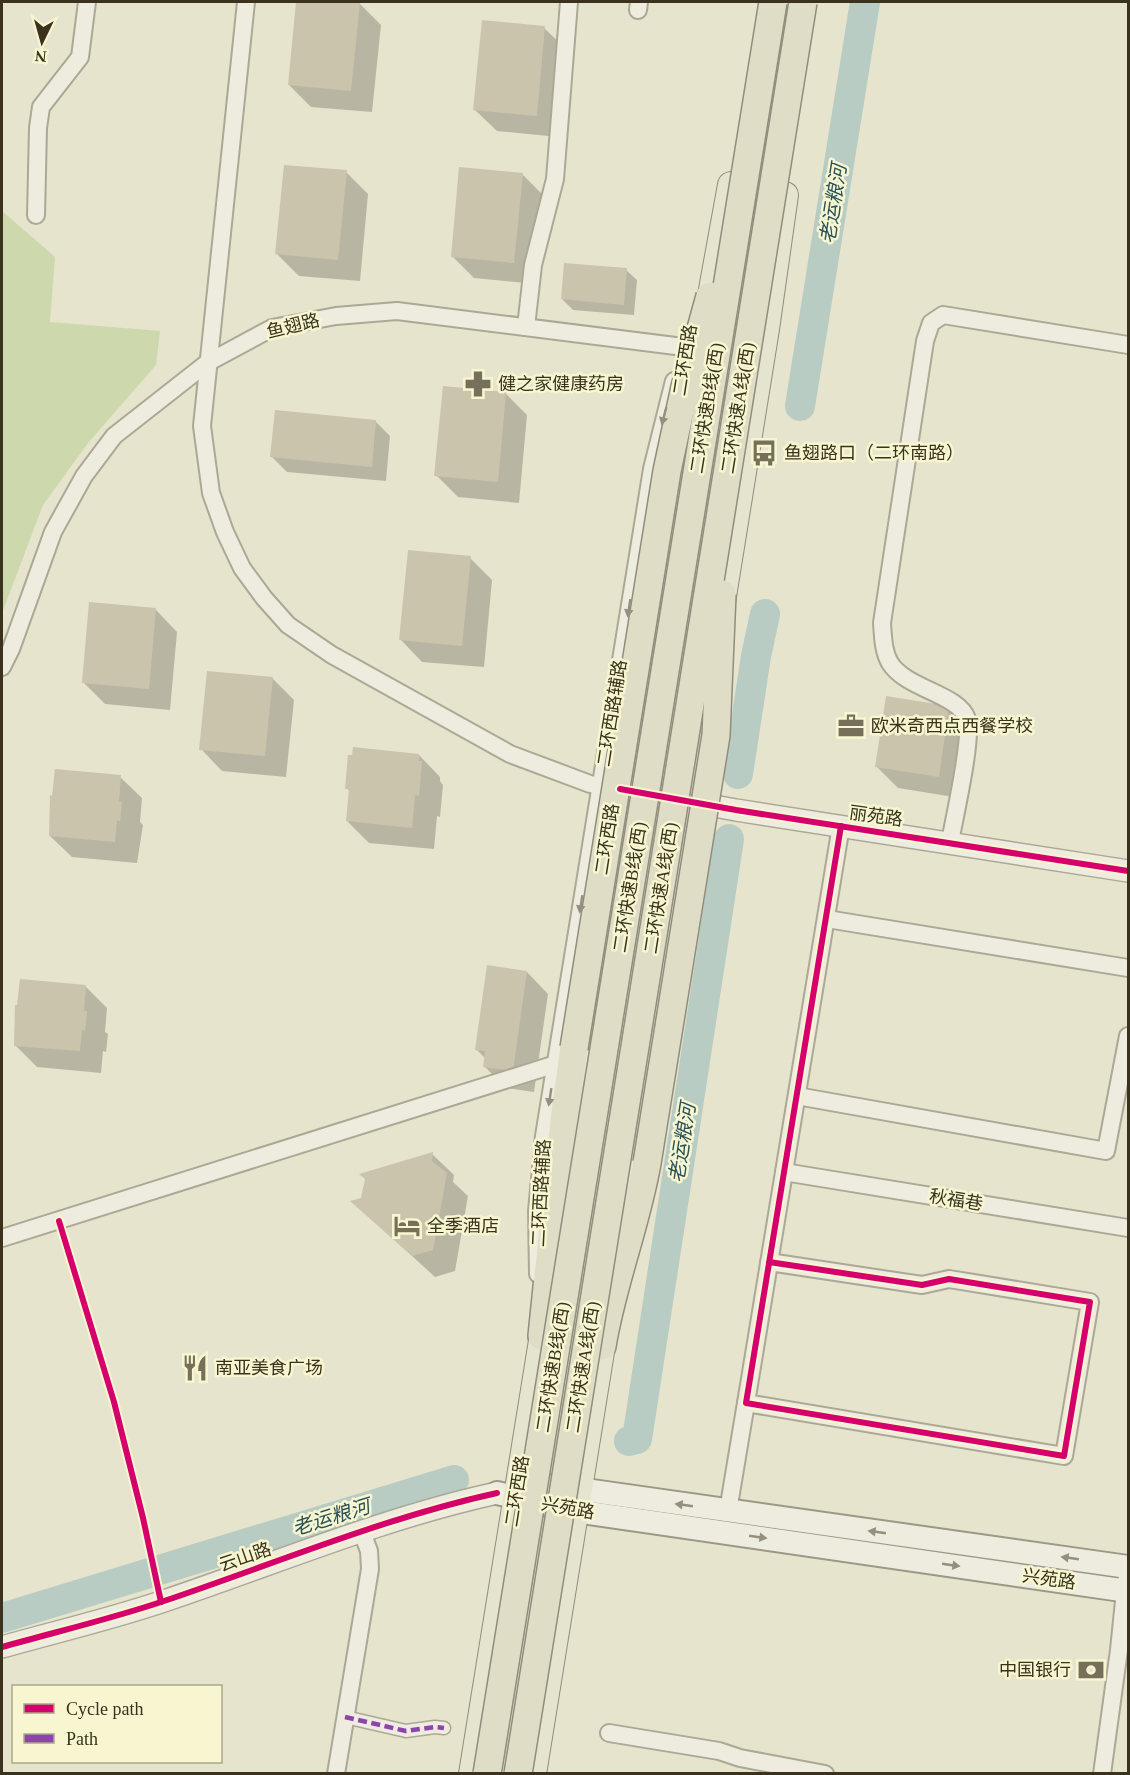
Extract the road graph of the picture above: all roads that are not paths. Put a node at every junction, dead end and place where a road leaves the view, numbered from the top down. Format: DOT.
graph roads {
  1 [pos="87,2"];
  2 [pos="246,2"];
  3 [pos="569,2"];
  4 [pos="765,2"];
  5 [pos="773,2"];
  6 [pos="803,2"];
  7 [pos="811,2"];
  8 [pos="743,189"];
  9 [pos="36,215"];
  10 [pos="526,327"];
  11 [pos="1128,345"];
  12 [pos="693,348"];
  13 [pos="207,363"];
  14 [pos="752,366"];
  15 [pos="2,668"];
  16 [pos="617,789"];
  17 [pos="690,802"];
  18 [pos="841,826"];
  19 [pos="951,842"];
  20 [pos="1128,871"];
  21 [pos="827,919"];
  22 [pos="1128,968"];
  23 [pos="1128,1036"];
  24 [pos="565,1056"];
  25 [pos="797,1096"];
  26 [pos="784,1172"];
  27 [pos="1128,1228"];
  28 [pos="2,1238"];
  29 [pos="769,1262"];
  30 [pos="542,1336"];
  31 [pos="602,1346"];
  32 [pos="746,1403"];
  33 [pos="510,1494"];
  34 [pos="577,1500"];
  35 [pos="728,1511"];
  36 [pos="362,1532"];
  37 [pos="1128,1566"];
  38 [pos="1126,1591"];
  39 [pos="2,1647"];
  40 [pos="345,1717"];
  41 [pos="444,1728"];
  42 [pos="609,1733"];
  43 [pos="738,1766"];
  44 [pos="336,1773"];
  45 [pos="472,1773"];
  46 [pos="487,1773"];
  47 [pos="518,1773"];
  48 [pos="533,1773"];
  49 [pos="825,1773"];
  50 [pos="1102,1773"];
  1 -- 9 [label="street"];
  2 -- 13 [label="street"];
  3 -- 10 [label="street"];
  4 -- 12 [label="main road, 二环西路"];
  5 -- 8 [label="highway, 二环快速B线(西), bridge"];
  6 -- 14 [label="highway, 二环快速A线(西), bridge"];
  7 -- 14 [label="main road"];
  8 -- 24 [label="highway, one-way, bridge"];
  8 -- 46 [label="highway, 二环快速B线(西), bridge"];
  10 -- 12 [label="street, 鱼翅路"];
  10 -- 13 [label="street, 鱼翅路"];
  11 -- 19 [label="street"];
  12 -- 14 [label="street, 鱼翅路"];
  12 -- 16 [label="main road, 二环西路"];
  13 -- 15 [label="street, 鱼翅路"];
  13 -- 16 [label="street"];
  14 -- 17 [label="main road"];
  14 -- 31 [label="highway, bridge"];
  14 -- 47 [label="highway, 二环快速A线(西), bridge"];
  16 -- 17 [label="street, 丽苑路"];
  16 -- 24 [label="street, 二环西路辅路, one-way"];
  16 -- 30 [label="main road, 二环西路"];
  17 -- 18 [label="street, 丽苑路"];
  17 -- 31 [label="main road"];
  18 -- 19 [label="street, 丽苑路"];
  18 -- 21 [label="street"];
  19 -- 20 [label="street, 丽苑路"];
  21 -- 22 [label="street"];
  21 -- 25 [label="street"];
  23 -- 25 [label="street"];
  24 -- 28 [label="street"];
  24 -- 30 [label="highway, one-way"];
  25 -- 26 [label="street"];
  26 -- 27 [label="street, 秋福巷"];
  26 -- 29 [label="street"];
  29 -- 32 [label="street"];
  29 -- 32 [label="street"];
  30 -- 33 [label="main road, 二环西路"];
  31 -- 34 [label="main road"];
  32 -- 35 [label="street"];
  33 -- 34 [label="main road, 兴苑路"];
  33 -- 36 [label="street, 云山路"];
  33 -- 45 [label="main road, 二环西路"];
  35 -- 34 [label="main road, 兴苑路, one-way"];
  34 -- 38 [label="main road, 兴苑路, one-way"];
  34 -- 48 [label="main road"];
  37 -- 35 [label="main road, 兴苑路, one-way"];
  36 -- 39 [label="street, 云山路"];
  36 -- 40 [label="street"];
  37 -- 38 [label="street"];
  38 -- 50 [label="street"];
  40 -- 41 [label="street"];
  40 -- 44 [label="street"];
  42 -- 43 [label="street"];
  43 -- 49 [label="street"];
}
